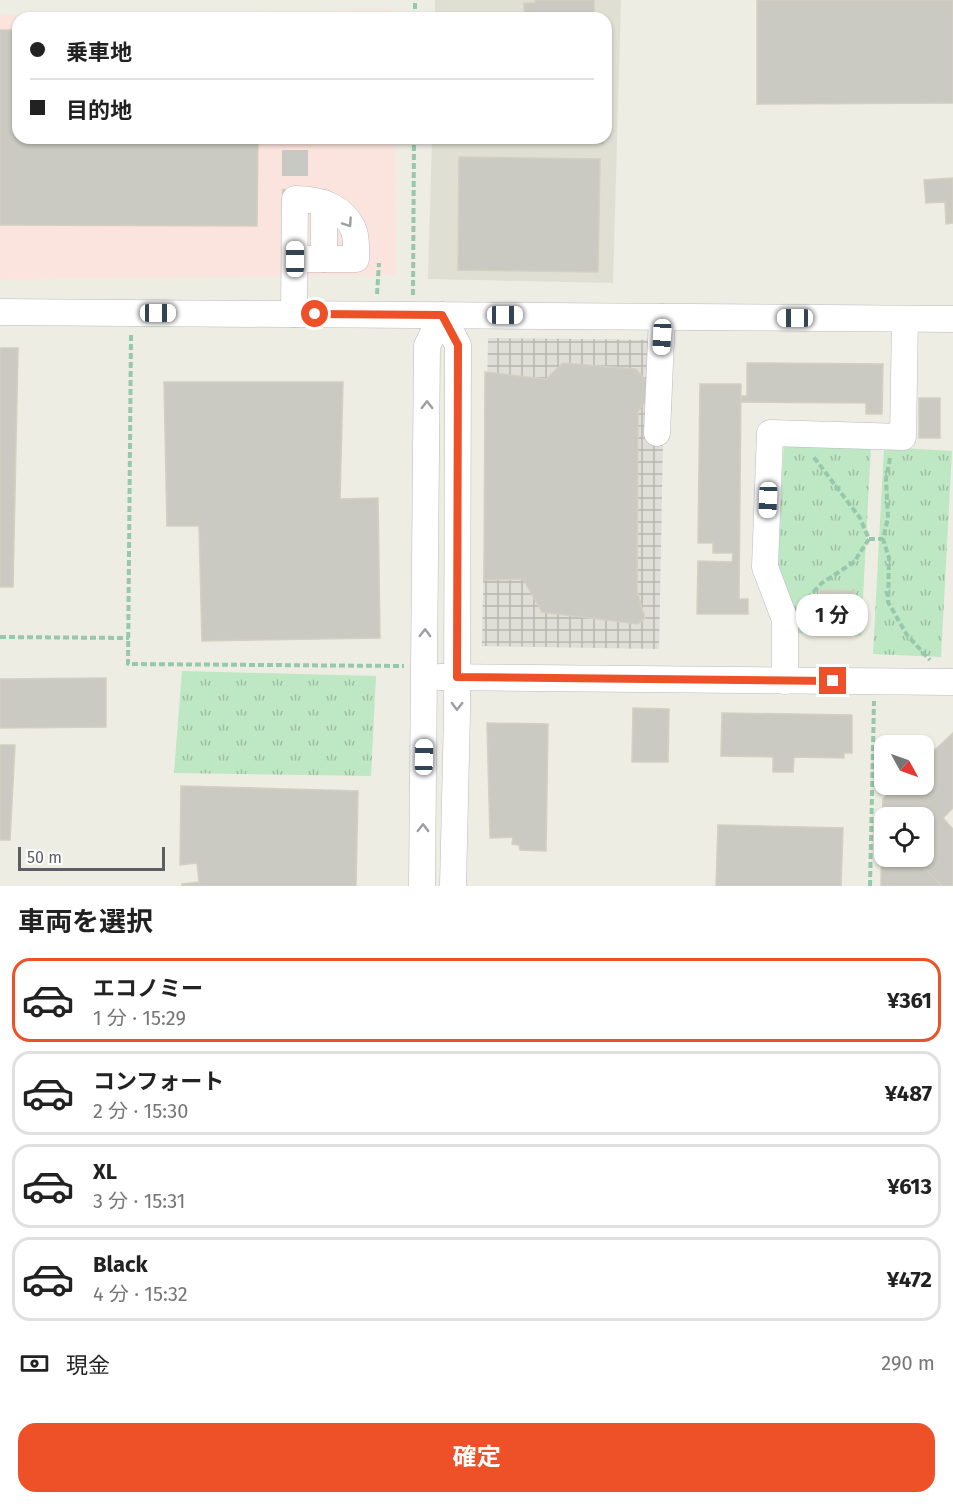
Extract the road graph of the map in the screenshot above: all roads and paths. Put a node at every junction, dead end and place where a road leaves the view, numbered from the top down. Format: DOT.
graph roads {
  1 [pos="414,144"];
  2 [pos="295,259"];
  3 [pos="379,262"];
  4 [pos="377,294"];
  5 [pos="413,296"];
  6 [pos="0,312"];
  7 [pos="294,314"];
  8 [pos="442,315"];
  9 [pos="662,317"];
  10 [pos="905,319"];
  11 [pos="953,319"];
  12 [pos="131,331"];
  13 [pos="657,433"];
  14 [pos="796,434"];
  15 [pos="894,437"];
  16 [pos="869,539"];
  17 [pos="883,539"];
  18 [pos="785,620"];
  19 [pos="0,638"];
  20 [pos="129,638"];
  21 [pos="932,663"];
  22 [pos="417,672"];
  23 [pos="457,677"];
  24 [pos="786,681"];
  25 [pos="953,682"];
  26 [pos="874,700"];
  27 [pos="422,886"];
  28 [pos="453,886"];
  29 [pos="870,886"];
  1 -- 5 [label="path"];
  2 -- 2 [label="street, one-way"];
  2 -- 7 [label="street"];
  3 -- 4 [label="path"];
  6 -- 7 [label="street"];
  7 -- 8 [label="street"];
  8 -- 9 [label="street"];
  22 -- 8 [label="street, one-way"];
  8 -- 23 [label="street"];
  9 -- 10 [label="street"];
  9 -- 13 [label="street"];
  10 -- 11 [label="street"];
  10 -- 15 [label="street"];
  12 -- 20 [label="path"];
  14 -- 15 [label="street"];
  14 -- 16 [label="path"];
  14 -- 18 [label="street"];
  15 -- 17 [label="path"];
  16 -- 17 [label="path"];
  16 -- 18 [label="path"];
  17 -- 21 [label="path"];
  18 -- 24 [label="street"];
  19 -- 20 [label="path"];
  20 -- 22 [label="path"];
  22 -- 23 [label="street"];
  27 -- 22 [label="street, one-way"];
  23 -- 24 [label="street"];
  23 -- 28 [label="street, one-way"];
  24 -- 25 [label="street"];
  26 -- 29 [label="path"];
}
